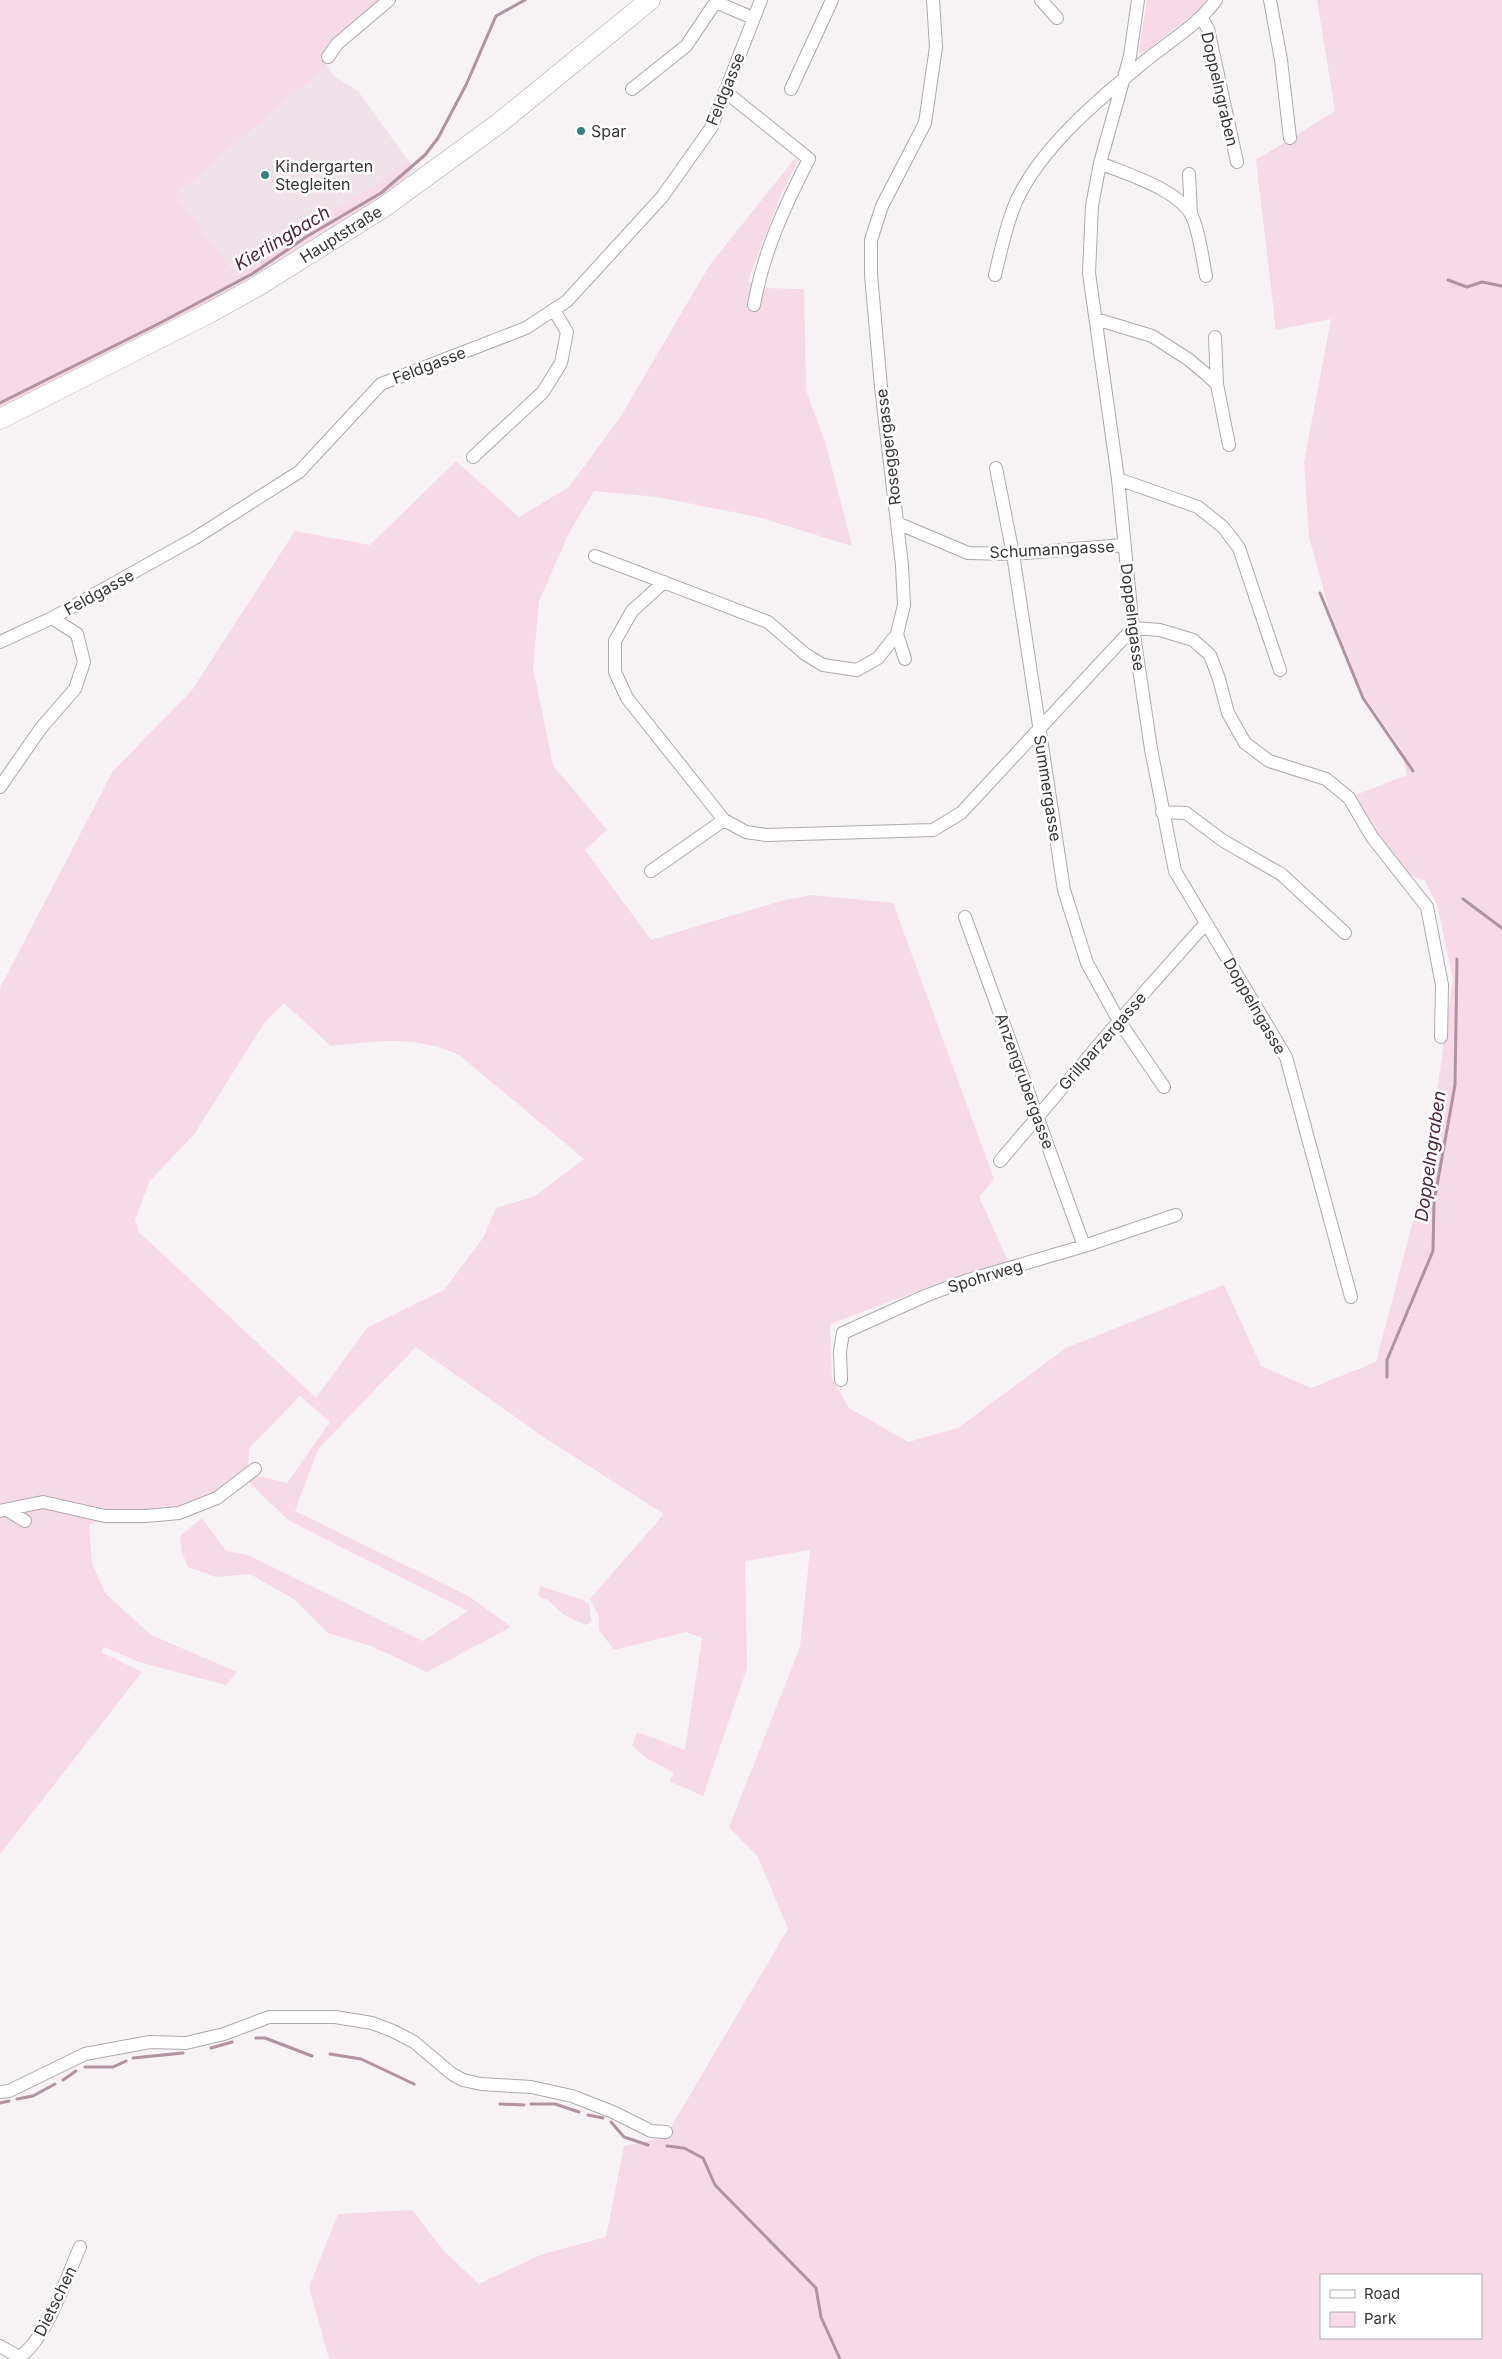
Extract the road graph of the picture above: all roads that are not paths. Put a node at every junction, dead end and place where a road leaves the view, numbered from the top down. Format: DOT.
graph roads {
  1 [pos="388,0"];
  2 [pos="650,0"];
  3 [pos="761,0"];
  4 [pos="832,0"];
  5 [pos="934,0"];
  6 [pos="1041,0"];
  7 [pos="1138,0"];
  8 [pos="1216,0"];
  9 [pos="1270,0"];
  10 [pos="1201,17"];
  11 [pos="753,18"];
  12 [pos="1057,18"];
  13 [pos="328,57"];
  14 [pos="1124,79"];
  15 [pos="632,89"];
  16 [pos="791,89"];
  17 [pos="726,92"];
  18 [pos="1290,138"];
  19 [pos="1100,162"];
  20 [pos="1237,162"];
  21 [pos="1189,174"];
  22 [pos="1191,215"];
  23 [pos="995,275"];
  24 [pos="1206,276"];
  25 [pos="754,305"];
  26 [pos="554,310"];
  27 [pos="1096,319"];
  28 [pos="1214,337"];
  29 [pos="1217,384"];
  30 [pos="0,419"];
  31 [pos="1229,445"];
  32 [pos="472,457"];
  33 [pos="996,468"];
  34 [pos="1118,479"];
  35 [pos="897,523"];
  36 [pos="1123,544"];
  37 [pos="1013,554"];
  38 [pos="595,556"];
  39 [pos="664,582"];
  40 [pos="52,618"];
  41 [pos="1133,628"];
  42 [pos="897,634"];
  43 [pos="0,642"];
  44 [pos="905,659"];
  45 [pos="1280,670"];
  46 [pos="1038,729"];
  47 [pos="0,787"];
  48 [pos="1162,812"];
  49 [pos="724,820"];
  50 [pos="651,872"];
  51 [pos="964,916"];
  52 [pos="1206,923"];
  53 [pos="1345,933"];
  54 [pos="1118,1021"];
  55 [pos="1441,1037"];
  56 [pos="1164,1087"];
  57 [pos="1037,1115"];
  58 [pos="1000,1161"];
  59 [pos="1176,1215"];
  60 [pos="1084,1246"];
  61 [pos="1351,1297"];
  62 [pos="841,1380"];
  63 [pos="255,1469"];
  64 [pos="3,1510"];
  65 [pos="25,1521"];
  66 [pos="0,2092"];
  67 [pos="666,2132"];
  68 [pos="80,2247"];
  69 [pos="0,2346"];
  1 -- 13 [label="street"];
  2 -- 30 [label="main road, Hauptstraße"];
  3 -- 11 [label="street, Feldgasse"];
  4 -- 16 [label="street"];
  5 -- 35 [label="street, Roseggergasse"];
  6 -- 12 [label="street"];
  7 -- 14 [label="street, Doppelngasse"];
  8 -- 10 [label="street, Doppelngraben"];
  9 -- 18 [label="street"];
  10 -- 14 [label="street, Doppelngraben"];
  10 -- 20 [label="street, Doppelngraben"];
  11 -- 15 [label="street"];
  11 -- 17 [label="street, Feldgasse"];
  14 -- 19 [label="street, Doppelngasse"];
  14 -- 23 [label="street"];
  17 -- 25 [label="street"];
  17 -- 26 [label="street, Feldgasse"];
  19 -- 22 [label="street"];
  19 -- 27 [label="street, Doppelngasse"];
  21 -- 22 [label="street"];
  22 -- 24 [label="street"];
  26 -- 32 [label="street"];
  26 -- 40 [label="street, Feldgasse"];
  27 -- 29 [label="street"];
  27 -- 34 [label="street, Doppelngasse"];
  28 -- 29 [label="street"];
  29 -- 31 [label="street"];
  33 -- 37 [label="street, Summergasse"];
  34 -- 36 [label="street, Doppelngasse"];
  34 -- 45 [label="street"];
  35 -- 37 [label="street, Schumanngasse"];
  35 -- 42 [label="street, Roseggergasse"];
  36 -- 37 [label="street, Schumanngasse"];
  36 -- 41 [label="street, Doppelngasse"];
  37 -- 46 [label="street, Summergasse"];
  38 -- 39 [label="street, Roseggergasse"];
  39 -- 42 [label="street, Roseggergasse"];
  39 -- 49 [label="street"];
  40 -- 43 [label="street, Feldgasse"];
  40 -- 47 [label="street"];
  41 -- 46 [label="street"];
  41 -- 48 [label="street, Doppelngasse"];
  41 -- 55 [label="street"];
  42 -- 44 [label="street"];
  46 -- 49 [label="street"];
  46 -- 54 [label="street, Summergasse"];
  48 -- 52 [label="street, Doppelngasse"];
  48 -- 53 [label="street"];
  49 -- 50 [label="street"];
  51 -- 57 [label="street, Anzengrubergasse"];
  52 -- 54 [label="street, Grillparzergasse"];
  52 -- 61 [label="street, Doppelngasse"];
  54 -- 56 [label="street, Summergasse"];
  54 -- 57 [label="street, Grillparzergasse"];
  57 -- 58 [label="street, Grillparzergasse"];
  57 -- 60 [label="street, Anzengrubergasse"];
  59 -- 60 [label="street, Spohrweg"];
  60 -- 62 [label="street, Spohrweg"];
  63 -- 64 [label="street"];
  64 -- 65 [label="street"];
  66 -- 67 [label="street"];
  68 -- 69 [label="street, Dietschen"];
}
